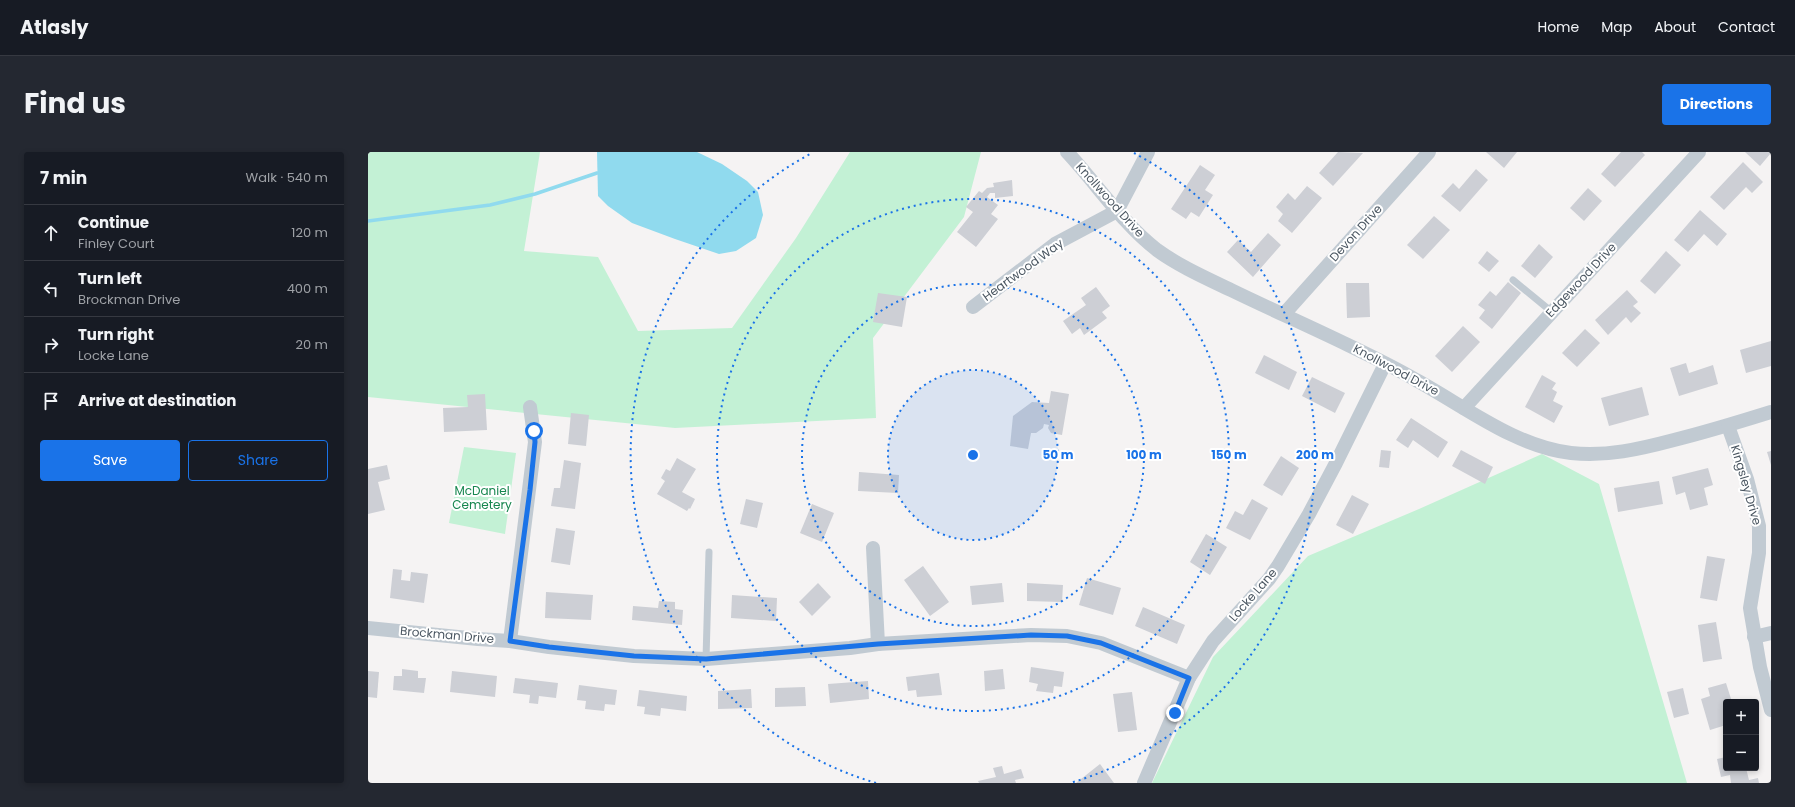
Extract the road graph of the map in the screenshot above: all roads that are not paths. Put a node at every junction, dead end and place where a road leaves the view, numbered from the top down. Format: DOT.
graph roads {
  1 [pos="1067,152"];
  2 [pos="1148,152"];
  3 [pos="1429,152"];
  4 [pos="1699,152"];
  5 [pos="1117,211"];
  6 [pos="1513,280"];
  7 [pos="973,307"];
  8 [pos="1552,312"];
  9 [pos="1284,314"];
  10 [pos="1385,364"];
  11 [pos="530,407"];
  12 [pos="1464,408"];
  13 [pos="1771,412"];
  14 [pos="1728,426"];
  15 [pos="873,548"];
  16 [pos="708,552"];
  17 [pos="368,628"];
  18 [pos="1771,633"];
  19 [pos="1754,637"];
  20 [pos="510,641"];
  21 [pos="878,644"];
  22 [pos="706,659"];
  23 [pos="1189,678"];
  24 [pos="1771,710"];
  25 [pos="1144,783"];
  1 -- 5 [label="street, Knollwood Drive"];
  2 -- 5 [label="street"];
  3 -- 9 [label="street, Devon Drive"];
  4 -- 8 [label="street, Edgewood Drive"];
  5 -- 7 [label="street, Heartwood Way"];
  5 -- 9 [label="street, Knollwood Drive"];
  6 -- 8 [label="lane"];
  8 -- 12 [label="street, Edgewood Drive"];
  9 -- 10 [label="street, Knollwood Drive"];
  10 -- 12 [label="street, Knollwood Drive"];
  10 -- 23 [label="street, Locke Lane"];
  11 -- 20 [label="street"];
  12 -- 14 [label="street, Knollwood Drive"];
  13 -- 14 [label="street, Knollwood Drive"];
  14 -- 19 [label="street, Kingsley Drive"];
  15 -- 21 [label="street"];
  16 -- 22 [label="lane"];
  17 -- 20 [label="street, Brockman Drive"];
  18 -- 19 [label="street"];
  19 -- 24 [label="street, Kingsley Drive"];
  20 -- 22 [label="street, Brockman Drive"];
  21 -- 22 [label="street, Brockman Drive"];
  21 -- 23 [label="street, Brockman Drive"];
  23 -- 25 [label="street, Locke Lane"];
}
